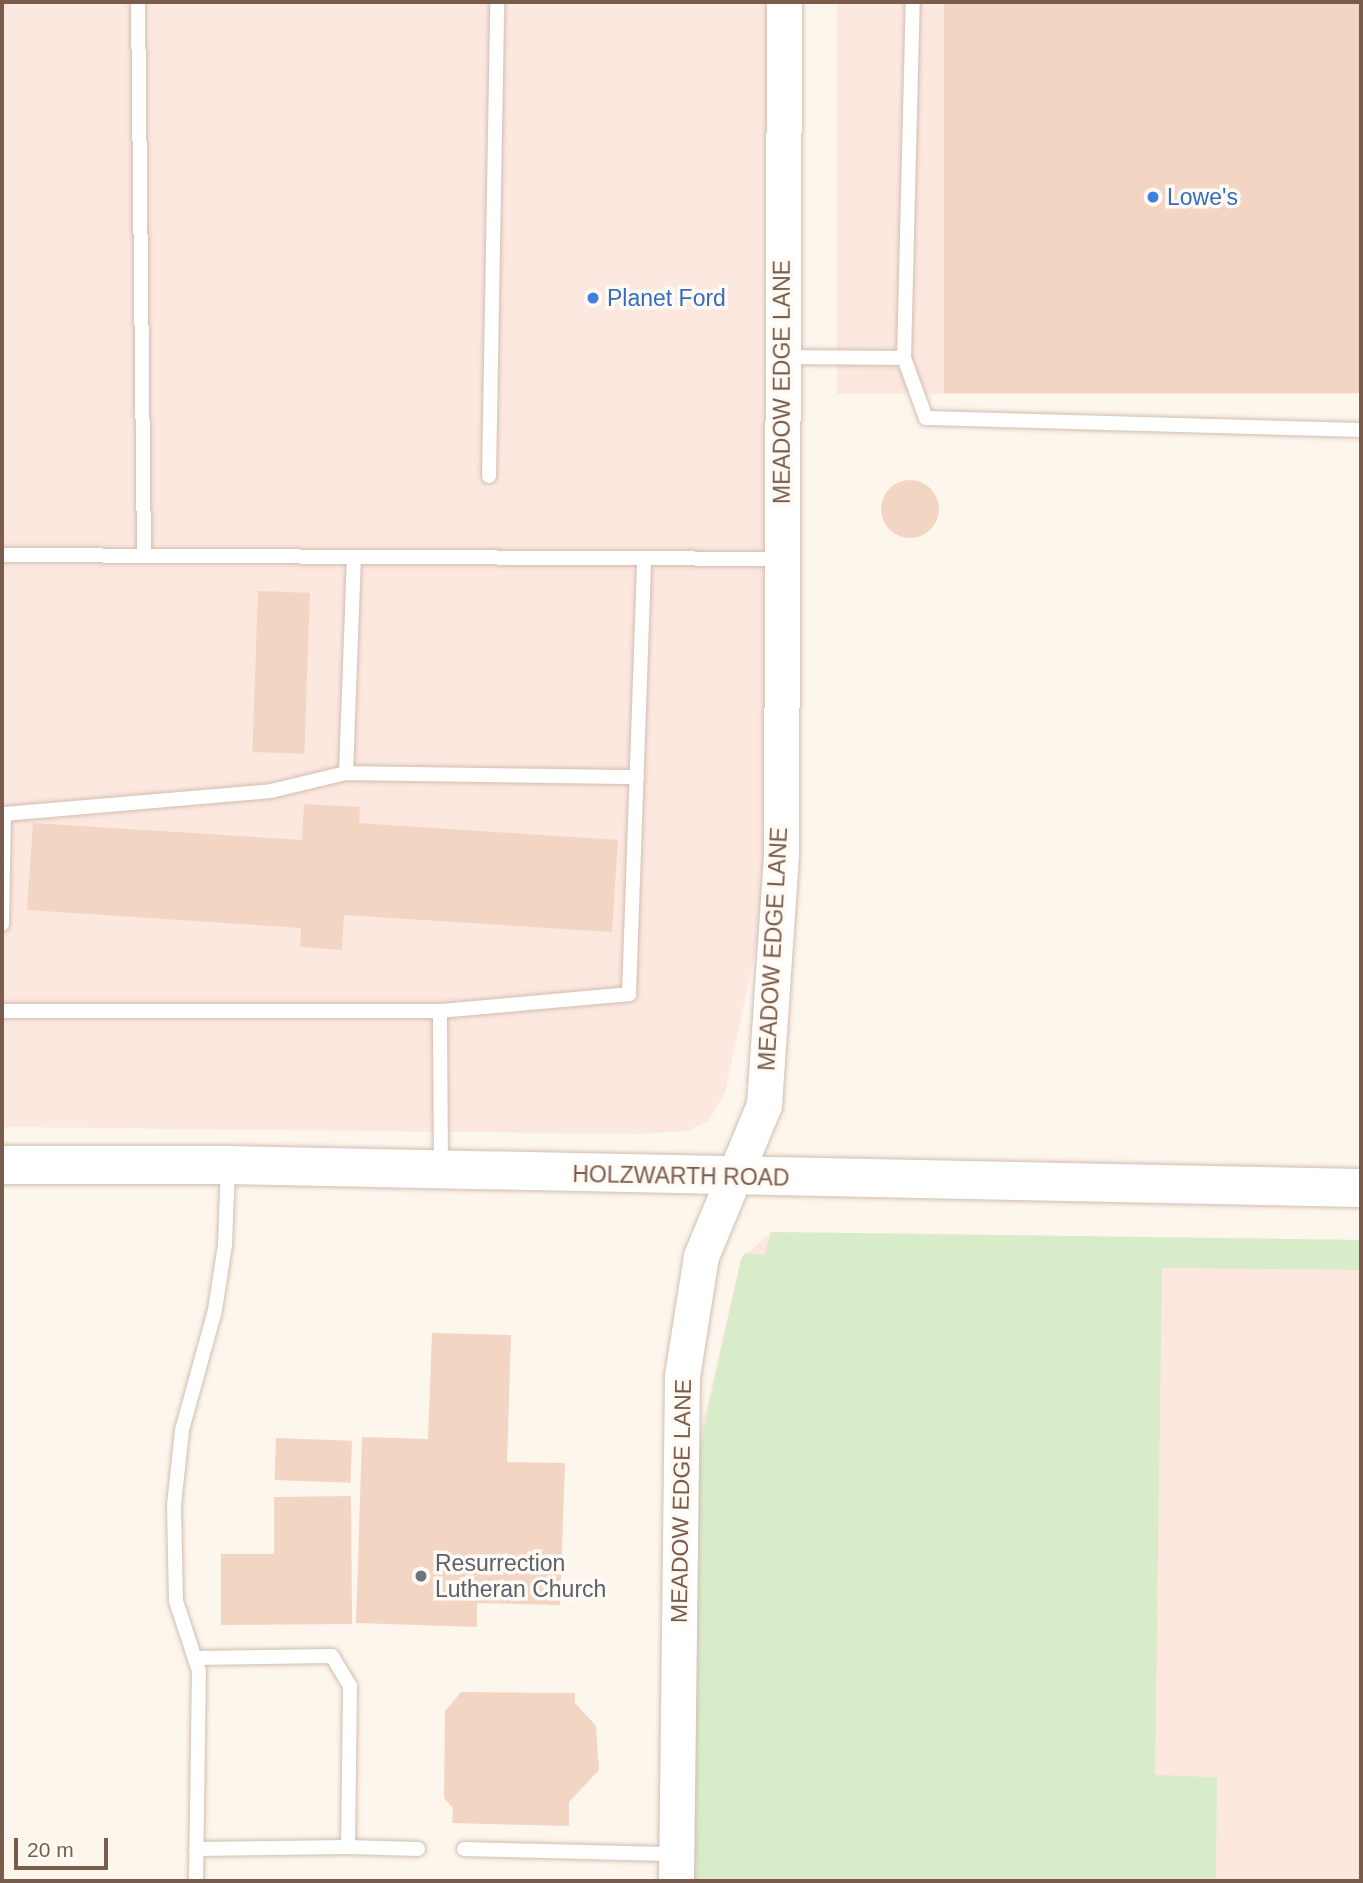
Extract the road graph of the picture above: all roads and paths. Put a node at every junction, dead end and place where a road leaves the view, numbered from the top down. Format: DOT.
graph roads {
  1 [pos="138,2"];
  2 [pos="497,2"];
  3 [pos="784,2"];
  4 [pos="913,2"];
  5 [pos="782,357"];
  6 [pos="904,358"];
  7 [pos="1361,430"];
  8 [pos="489,476"];
  9 [pos="2,555"];
  10 [pos="144,556"];
  11 [pos="354,559"];
  12 [pos="782,559"];
  13 [pos="645,561"];
  14 [pos="346,773"];
  15 [pos="637,777"];
  16 [pos="2,924"];
  17 [pos="2,1011"];
  18 [pos="440,1011"];
  19 [pos="2,1165"];
  20 [pos="228,1165"];
  21 [pos="442,1171"];
  22 [pos="732,1178"];
  23 [pos="1361,1188"];
  24 [pos="195,1658"];
  25 [pos="348,1847"];
  26 [pos="196,1849"];
  27 [pos="418,1849"];
  28 [pos="464,1849"];
  29 [pos="677,1868"];
  30 [pos="196,1881"];
  1 -- 10 [label="lane"];
  2 -- 8 [label="lane"];
  3 -- 5 [label="street, MEADOW EDGE LANE"];
  4 -- 6 [label="lane"];
  5 -- 6 [label="lane"];
  5 -- 12 [label="street, MEADOW EDGE LANE"];
  6 -- 7 [label="lane"];
  9 -- 10 [label="lane"];
  10 -- 11 [label="lane"];
  11 -- 13 [label="lane"];
  11 -- 14 [label="lane"];
  12 -- 13 [label="lane"];
  12 -- 22 [label="street, MEADOW EDGE LANE"];
  13 -- 15 [label="lane"];
  14 -- 15 [label="lane"];
  14 -- 16 [label="lane"];
  15 -- 18 [label="lane"];
  17 -- 18 [label="lane"];
  18 -- 21 [label="lane"];
  19 -- 20 [label="main road, HOLZWARTH ROAD"];
  20 -- 21 [label="main road, HOLZWARTH ROAD"];
  20 -- 24 [label="lane"];
  21 -- 22 [label="main road, HOLZWARTH ROAD"];
  22 -- 23 [label="main road, HOLZWARTH ROAD"];
  22 -- 29 [label="street, MEADOW EDGE LANE"];
  24 -- 25 [label="lane"];
  24 -- 26 [label="lane"];
  25 -- 26 [label="lane"];
  25 -- 27 [label="lane"];
  26 -- 30 [label="lane"];
  28 -- 29 [label="lane"];
}
